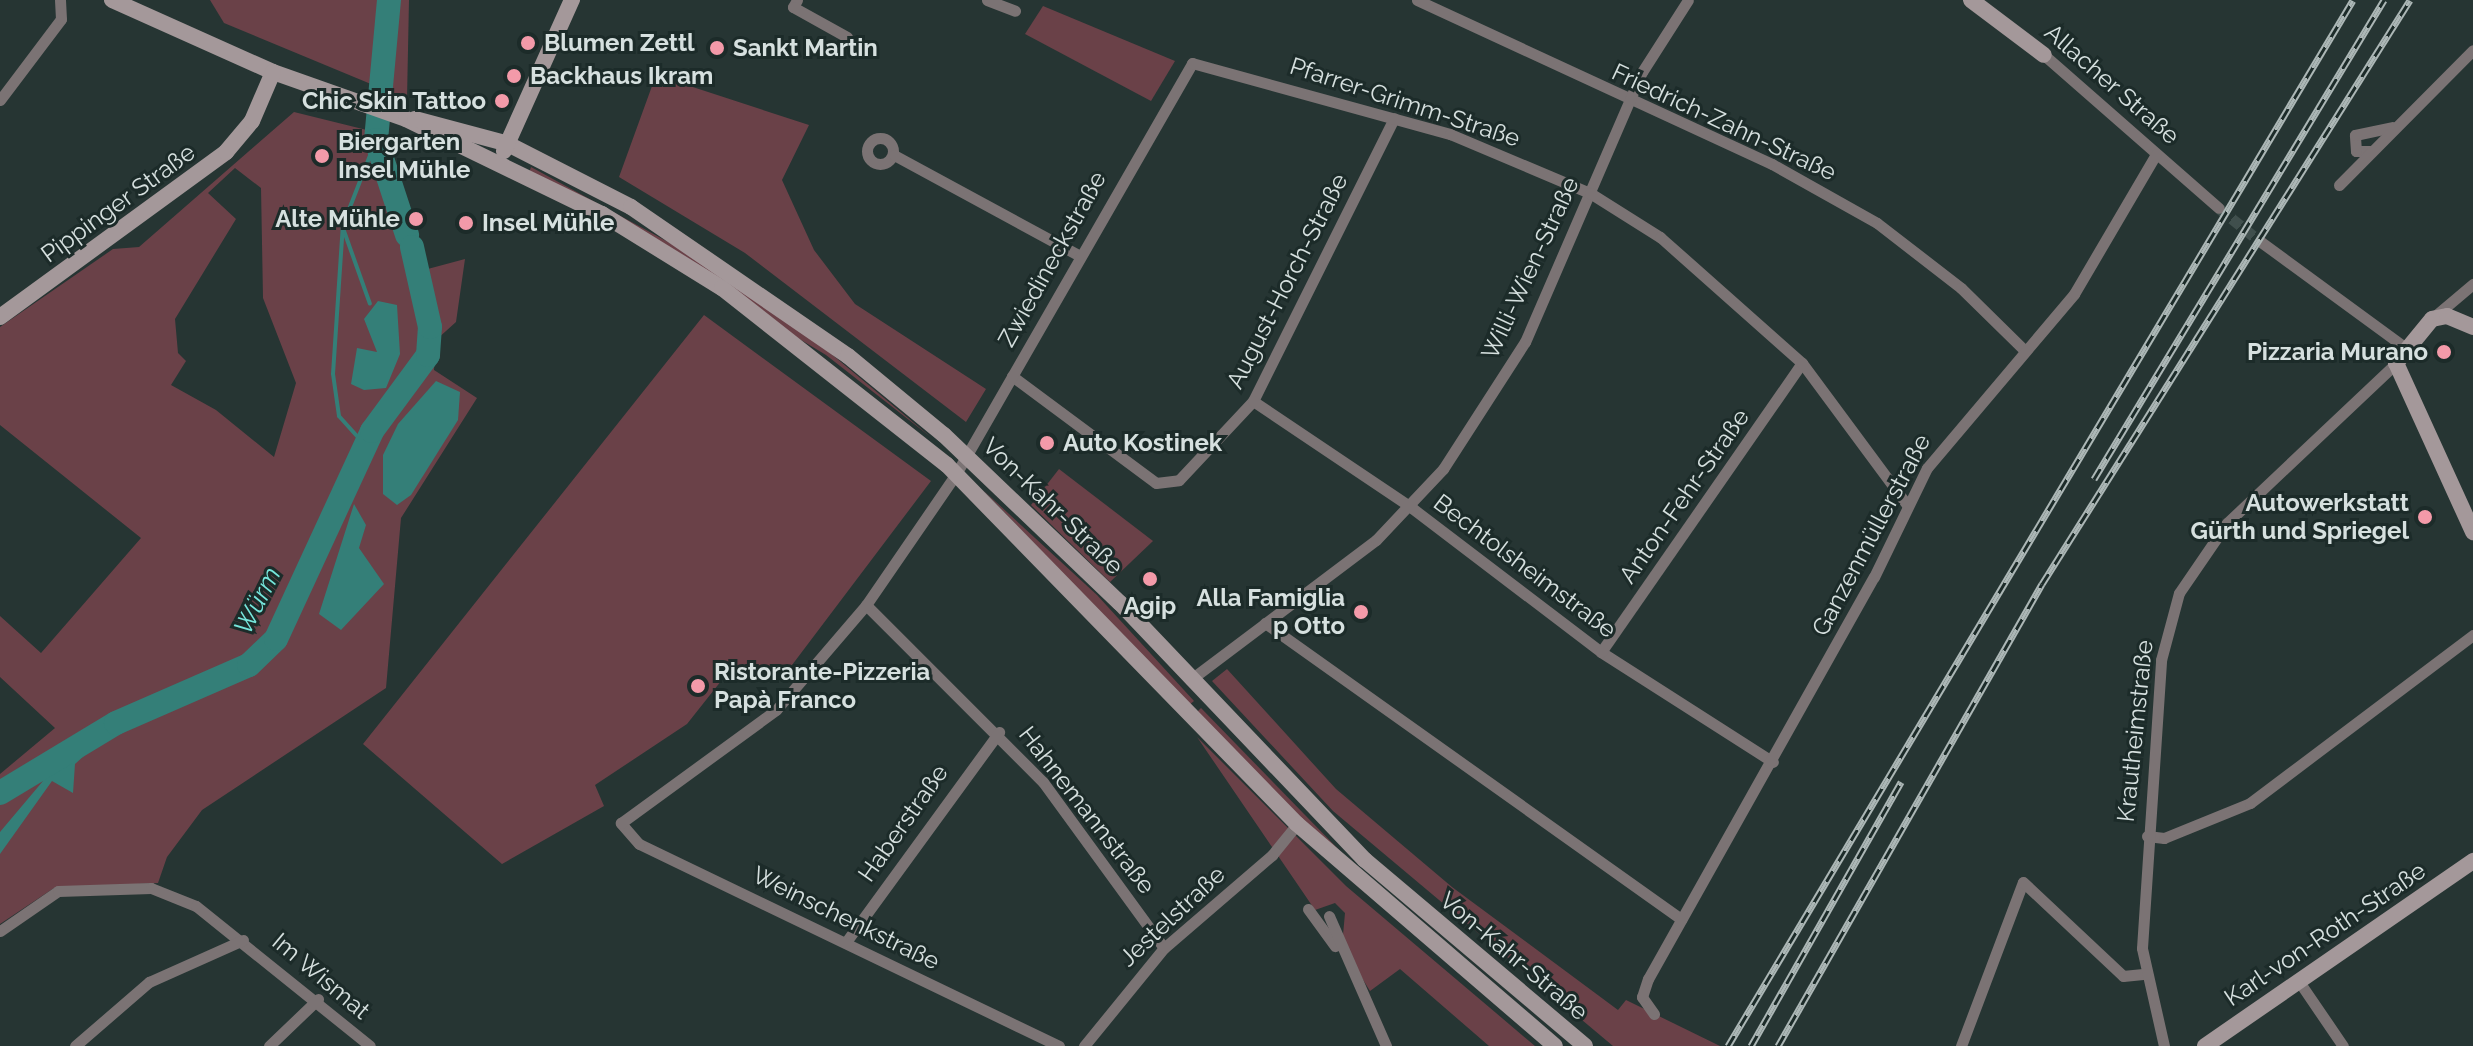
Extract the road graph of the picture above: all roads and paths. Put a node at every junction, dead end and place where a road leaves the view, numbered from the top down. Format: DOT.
graph roads {
  1 [pos="112,0"];
  2 [pos="572,0"];
  3 [pos="797,0"];
  4 [pos="987,0"];
  5 [pos="1417,0"];
  6 [pos="1688,0"];
  7 [pos="1971,0"];
  8 [pos="62,5"];
  9 [pos="1015,11"];
  10 [pos="847,37"];
  11 [pos="2473,50"];
  12 [pos="2044,55"];
  13 [pos="1188,66"];
  14 [pos="273,72"];
  15 [pos="0,100"];
  16 [pos="1629,100"];
  17 [pos="1394,118"];
  18 [pos="406,119"];
  19 [pos="2399,122"];
  20 [pos="508,144"];
  21 [pos="2370,151"];
  22 [pos="2156,154"];
  23 [pos="894,155"];
  24 [pos="498,163"];
  25 [pos="2339,185"];
  26 [pos="1590,193"];
  27 [pos="2219,208"];
  28 [pos="2261,242"];
  29 [pos="1080,256"];
  30 [pos="2473,284"];
  31 [pos="0,317"];
  32 [pos="2432,319"];
  33 [pos="2473,327"];
  34 [pos="2407,349"];
  35 [pos="2024,350"];
  36 [pos="1802,363"];
  37 [pos="2396,363"];
  38 [pos="1012,376"];
  39 [pos="1253,401"];
  40 [pos="966,455"];
  41 [pos="956,474"];
  42 [pos="1907,505"];
  43 [pos="1412,508"];
  44 [pos="2473,532"];
  45 [pos="866,605"];
  46 [pos="1265,623"];
  47 [pos="2473,635"];
  48 [pos="1601,652"];
  49 [pos="1190,680"];
  50 [pos="999,732"];
  51 [pos="1773,762"];
  52 [pos="621,823"];
  53 [pos="1297,824"];
  54 [pos="2147,836"];
  55 [pos="2473,861"];
  56 [pos="1308,909"];
  57 [pos="1329,916"];
  58 [pos="1681,919"];
  59 [pos="0,931"];
  60 [pos="243,940"];
  61 [pos="846,942"];
  62 [pos="1164,948"];
  63 [pos="1340,953"];
  64 [pos="2143,974"];
  65 [pos="2300,983"];
  66 [pos="318,999"];
  67 [pos="1654,1014"];
  68 [pos="75,1046"];
  69 [pos="269,1046"];
  70 [pos="370,1046"];
  71 [pos="1059,1046"];
  72 [pos="1084,1046"];
  73 [pos="1386,1046"];
  74 [pos="1555,1046"];
  75 [pos="1585,1046"];
  76 [pos="1961,1046"];
  77 [pos="2164,1046"];
  78 [pos="2205,1046"];
  79 [pos="2343,1046"];
  1 -- 14 [label="main road, Von-Kahr-Straße"];
  2 -- 20 [label="main road"];
  3 -- 10 [label="street"];
  4 -- 9 [label="street"];
  5 -- 16 [label="street, Friedrich-Zahn-Straße"];
  6 -- 16 [label="street, Willi-Wien-Straße"];
  7 -- 12 [label="main road, Allacher Straße"];
  8 -- 15 [label="street"];
  11 -- 19 [label="street"];
  12 -- 22 [label="street, Allacher Straße"];
  13 -- 17 [label="street, Pfarrer-Grimm-Straße"];
  13 -- 29 [label="street, Zwiedineckstraße"];
  14 -- 18 [label="main road, Von-Kahr-Straße"];
  14 -- 31 [label="main road, Pippinger Straße"];
  16 -- 26 [label="street, Willi-Wien-Straße"];
  16 -- 35 [label="street, Friedrich-Zahn-Straße"];
  17 -- 26 [label="street, Pfarrer-Grimm-Straße"];
  17 -- 39 [label="street, August-Horch-Straße"];
  18 -- 20 [label="main road, Von-Kahr-Straße"];
  18 -- 24 [label="main road, Von-Kahr-Straße"];
  19 -- 21 [label="street"];
  19 -- 21 [label="street"];
  20 -- 24 [label="main road"];
  20 -- 40 [label="main road, Von-Kahr-Straße"];
  21 -- 25 [label="street"];
  22 -- 27 [label="street, Allacher Straße"];
  22 -- 35 [label="street, Ganzenmüllerstraße"];
  23 -- 29 [label="street"];
  24 -- 41 [label="main road, Von-Kahr-Straße"];
  26 -- 36 [label="street, Pfarrer-Grimm-Straße"];
  26 -- 43 [label="street, Willi-Wien-Straße"];
  28 -- 34 [label="street"];
  29 -- 38 [label="street, Zwiedineckstraße"];
  30 -- 32 [label="street"];
  32 -- 33 [label="main road"];
  32 -- 34 [label="main road"];
  34 -- 37 [label="main road"];
  35 -- 42 [label="street, Ganzenmüllerstraße"];
  36 -- 42 [label="street, Pfarrer-Grimm-Straße"];
  36 -- 48 [label="street, Anton-Fehr-Straße"];
  37 -- 44 [label="main road"];
  37 -- 54 [label="street, Krautheimstraße"];
  38 -- 39 [label="street, August-Horch-Straße"];
  38 -- 40 [label="street, Zwiedineckstraße"];
  39 -- 43 [label="street, Bechtolsheimstraße"];
  40 -- 41 [label="street, Zwiedineckstraße"];
  40 -- 49 [label="main road, Von-Kahr-Straße"];
  41 -- 45 [label="street, Zwiedineckstraße"];
  41 -- 53 [label="main road, Von-Kahr-Straße"];
  42 -- 51 [label="street, Ganzenmüllerstraße"];
  43 -- 46 [label="street, Willi-Wien-Straße"];
  43 -- 48 [label="street, Bechtolsheimstraße"];
  45 -- 50 [label="street, Hahnemannstraße"];
  45 -- 52 [label="street, Zwiedineckstraße"];
  46 -- 49 [label="street, Willi-Wien-Straße"];
  46 -- 58 [label="street"];
  47 -- 54 [label="street"];
  48 -- 51 [label="street, Bechtolsheimstraße"];
  49 -- 75 [label="main road, Von-Kahr-Straße"];
  50 -- 61 [label="street, Haberstraße"];
  50 -- 62 [label="street, Hahnemannstraße"];
  51 -- 58 [label="street, Ganzenmüllerstraße"];
  52 -- 61 [label="street, Weinschenkstraße"];
  53 -- 62 [label="street, Jestelstraße"];
  53 -- 74 [label="main road, Von-Kahr-Straße"];
  54 -- 64 [label="street, Krautheimstraße"];
  55 -- 65 [label="main road, Karl-von-Roth-Straße"];
  56 -- 63 [label="street"];
  57 -- 63 [label="street"];
  58 -- 67 [label="street, Ganzenmüllerstraße"];
  59 -- 60 [label="street, Im Wismat"];
  60 -- 66 [label="street, Im Wismat"];
  60 -- 68 [label="street"];
  61 -- 71 [label="street, Weinschenkstraße"];
  62 -- 72 [label="street, Jestelstraße"];
  63 -- 73 [label="street"];
  64 -- 76 [label="street"];
  64 -- 77 [label="street, Krautheimstraße"];
  65 -- 78 [label="main road, Karl-von-Roth-Straße"];
  65 -- 79 [label="street"];
  66 -- 69 [label="street"];
  66 -- 70 [label="street, Im Wismat"];
}
